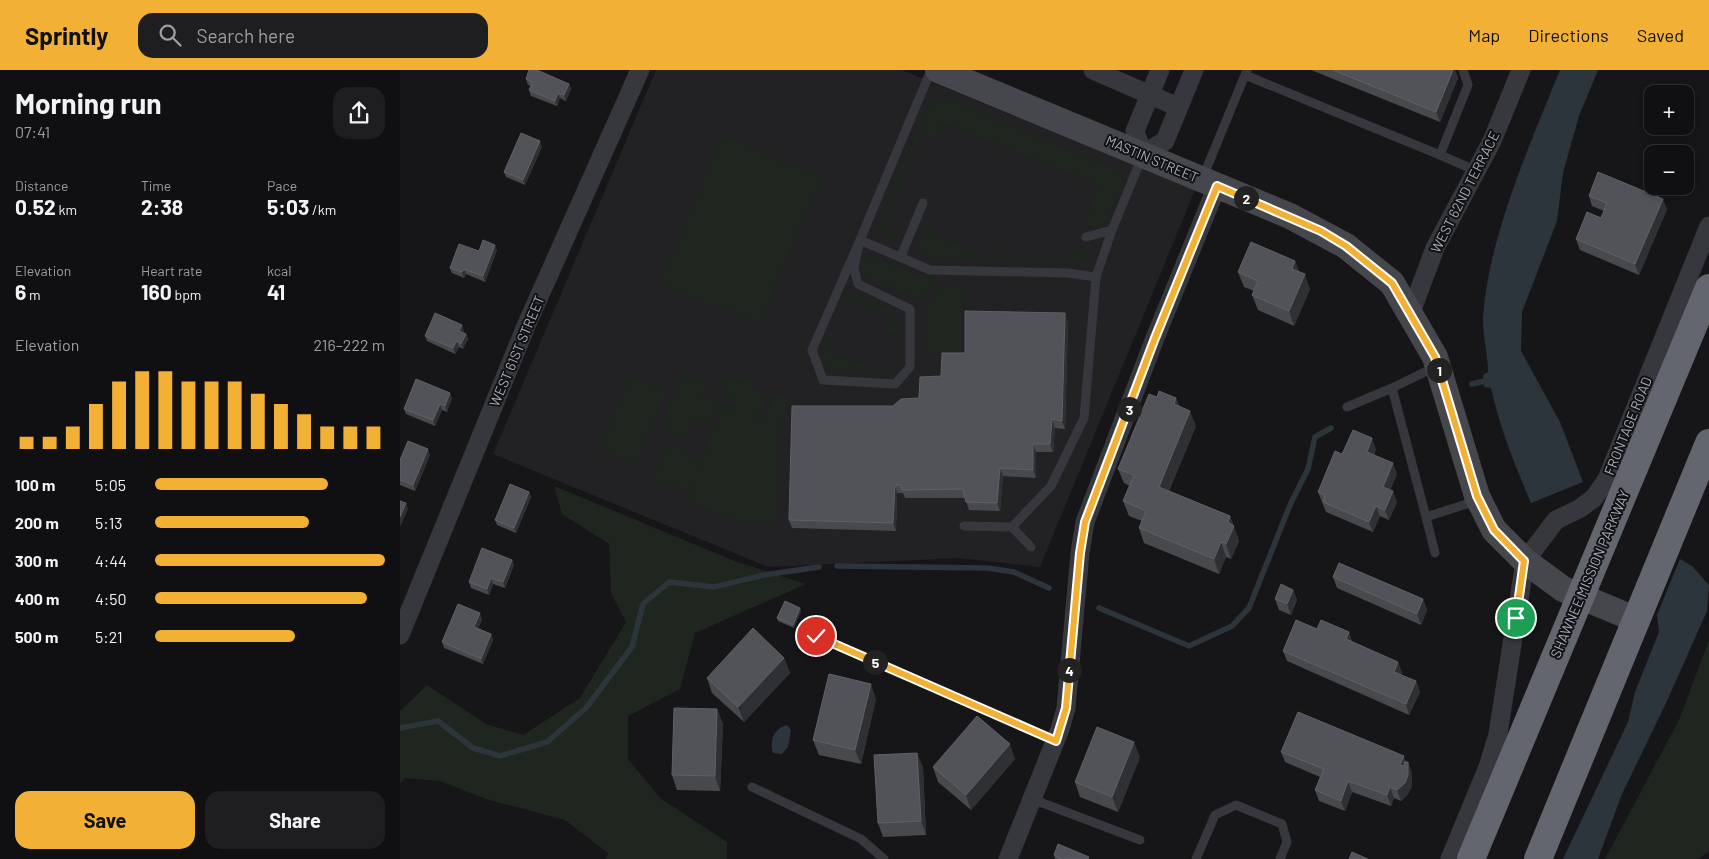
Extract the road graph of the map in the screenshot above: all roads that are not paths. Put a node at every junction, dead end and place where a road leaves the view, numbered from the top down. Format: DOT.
graph roads {
  1 [pos="640,70"];
  2 [pos="931,70"];
  3 [pos="938,70"];
  4 [pos="1093,70"];
  5 [pos="1160,70"];
  6 [pos="1194,70"];
  7 [pos="1463,70"];
  8 [pos="1521,70"];
  9 [pos="1246,72"];
  10 [pos="1150,94"];
  11 [pos="1178,107"];
  12 [pos="1143,154"];
  13 [pos="1440,155"];
  14 [pos="1477,171"];
  15 [pos="1209,183"];
  16 [pos="924,203"];
  17 [pos="1709,226"];
  18 [pos="1112,230"];
  19 [pos="1086,237"];
  20 [pos="860,240"];
  21 [pos="901,256"];
  22 [pos="1096,277"];
  23 [pos="1709,288"];
  24 [pos="1410,315"];
  25 [pos="1438,366"];
  26 [pos="1392,388"];
  27 [pos="1347,407"];
  28 [pos="1709,443"];
  29 [pos="1479,501"];
  30 [pos="1426,517"];
  31 [pos="964,526"];
  32 [pos="1012,527"];
  33 [pos="1031,547"];
  34 [pos="1435,554"];
  35 [pos="1524,561"];
  36 [pos="1580,596"];
  37 [pos="1637,620"];
  38 [pos="400,636"];
  39 [pos="816,636"];
  40 [pos="1056,741"];
  41 [pos="752,787"];
  42 [pos="1032,798"];
  43 [pos="1140,840"];
  44 [pos="884,859"];
  45 [pos="1008,859"];
  46 [pos="1196,859"];
  47 [pos="1280,859"];
  48 [pos="1450,859"];
  49 [pos="1471,859"];
  50 [pos="1538,859"];
  1 -- 38 [label="street, WEST 61ST STREET"];
  2 -- 20 [label="lane"];
  3 -- 12 [label="street, MASTIN STREET"];
  4 -- 10 [label="street"];
  5 -- 10 [label="street"];
  6 -- 11 [label="street"];
  7 -- 13 [label="lane"];
  8 -- 14 [label="street, WEST 62ND TERRACE"];
  9 -- 13 [label="lane"];
  9 -- 15 [label="lane"];
  10 -- 11 [label="street"];
  10 -- 12 [label="street"];
  11 -- 12 [label="street"];
  12 -- 15 [label="street, MASTIN STREET"];
  12 -- 18 [label="lane"];
  13 -- 14 [label="lane"];
  14 -- 24 [label="street, WEST 62ND TERRACE"];
  15 -- 24 [label="street, MASTIN STREET"];
  15 -- 40 [label="street"];
  16 -- 21 [label="lane"];
  17 -- 35 [label="street, FRONTAGE ROAD"];
  18 -- 19 [label="lane"];
  18 -- 22 [label="lane"];
  20 -- 20 [label="lane"];
  20 -- 21 [label="lane"];
  21 -- 22 [label="lane"];
  22 -- 32 [label="lane"];
  23 -- 36 [label="highway, SHAWNEE MISSION PARKWAY"];
  24 -- 25 [label="street, MASTIN STREET"];
  25 -- 26 [label="lane"];
  25 -- 29 [label="street, MASTIN STREET"];
  26 -- 27 [label="lane"];
  26 -- 30 [label="lane"];
  28 -- 37 [label="highway"];
  29 -- 30 [label="lane"];
  29 -- 35 [label="street, MASTIN STREET"];
  30 -- 34 [label="lane"];
  31 -- 32 [label="lane"];
  32 -- 33 [label="lane"];
  35 -- 36 [label="street, MASTIN STREET"];
  35 -- 48 [label="street, FRONTAGE ROAD"];
  36 -- 37 [label="street, MASTIN STREET"];
  36 -- 49 [label="highway, SHAWNEE MISSION PARKWAY"];
  37 -- 50 [label="highway"];
  39 -- 40 [label="lane"];
  40 -- 42 [label="street"];
  41 -- 44 [label="lane"];
  42 -- 43 [label="lane"];
  42 -- 45 [label="street"];
  46 -- 47 [label="lane"];
}
